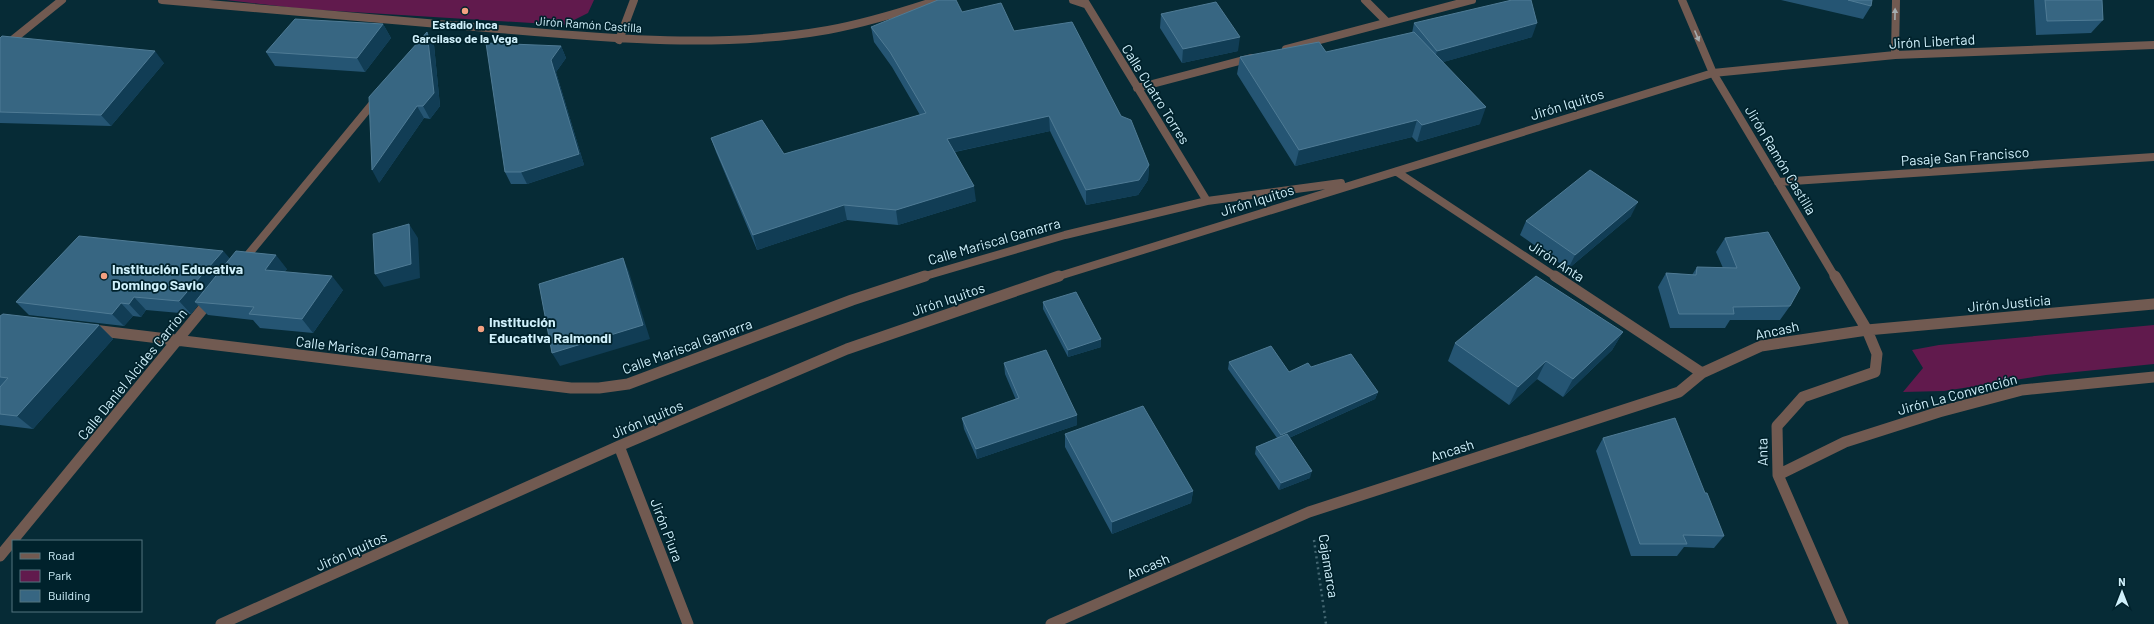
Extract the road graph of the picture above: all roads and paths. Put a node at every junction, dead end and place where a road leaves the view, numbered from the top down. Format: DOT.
graph roads {
  1 [pos="62,0"];
  2 [pos="162,0"];
  3 [pos="634,0"];
  4 [pos="938,0"];
  5 [pos="1073,0"];
  6 [pos="1365,0"];
  7 [pos="1472,0"];
  8 [pos="1682,0"];
  9 [pos="1896,0"];
  10 [pos="1085,2"];
  11 [pos="1387,22"];
  12 [pos="438,24"];
  13 [pos="428,37"];
  14 [pos="619,40"];
  15 [pos="2154,45"];
  16 [pos="0,50"];
  17 [pos="1281,50"];
  18 [pos="1895,55"];
  19 [pos="1258,56"];
  20 [pos="1713,73"];
  21 [pos="1137,88"];
  22 [pos="382,92"];
  23 [pos="2154,157"];
  24 [pos="1397,172"];
  25 [pos="1366,180"];
  26 [pos="1778,182"];
  27 [pos="1207,201"];
  28 [pos="237,268"];
  29 [pos="217,292"];
  30 [pos="2154,304"];
  31 [pos="84,329"];
  32 [pos="1867,330"];
  33 [pos="176,341"];
  34 [pos="1702,373"];
  35 [pos="2154,377"];
  36 [pos="619,446"];
  37 [pos="1778,475"];
  38 [pos="1309,512"];
  39 [pos="13,540"];
  40 [pos="12,541"];
  41 [pos="0,556"];
  42 [pos="221,624"];
  43 [pos="688,624"];
  44 [pos="1051,624"];
  45 [pos="1326,624"];
  46 [pos="1843,624"];
  1 -- 16 [label="street"];
  2 -- 12 [label="street, Jirón Ramón Castilla"];
  3 -- 14 [label="street"];
  4 -- 14 [label="street, Jirón Ramón Castilla"];
  5 -- 10 [label="street"];
  6 -- 11 [label="street"];
  7 -- 11 [label="street"];
  8 -- 20 [label="street, Jirón Ramón Castilla, one-way"];
  18 -- 9 [label="street, one-way"];
  10 -- 21 [label="street, Calle Cuatro Torres"];
  11 -- 17 [label="street"];
  12 -- 13 [label="street"];
  12 -- 14 [label="street, Jirón Ramón Castilla"];
  15 -- 18 [label="street, Jirón Libertad"];
  18 -- 20 [label="street, Jirón Libertad"];
  19 -- 21 [label="street"];
  20 -- 24 [label="street, Jirón Iquitos"];
  20 -- 26 [label="street, Jirón Ramón Castilla"];
  21 -- 27 [label="street, Calle Cuatro Torres"];
  22 -- 28 [label="street"];
  23 -- 26 [label="street, Pasaje San Francisco"];
  24 -- 25 [label="street, Jirón Iquitos"];
  24 -- 34 [label="street, Jirón Anta"];
  25 -- 27 [label="street, Calle Mariscal Gamarra"];
  25 -- 36 [label="street, Jirón Iquitos"];
  26 -- 32 [label="street, Jirón Ramón Castilla"];
  27 -- 33 [label="street, Calle Mariscal Gamarra"];
  29 -- 33 [label="street, Calle Daniel Alcides Carrion"];
  30 -- 32 [label="street, Jirón Justicia"];
  31 -- 33 [label="street, Calle Mariscal Gamarra"];
  32 -- 34 [label="street, Ancash"];
  32 -- 37 [label="street, Anta"];
  33 -- 39 [label="street, Calle Daniel Alcides Carrion"];
  34 -- 38 [label="street, Ancash"];
  35 -- 37 [label="street, Jirón La Convención"];
  36 -- 42 [label="street, Jirón Iquitos"];
  36 -- 43 [label="street, Jirón Piura"];
  37 -- 46 [label="street, Anta"];
  38 -- 44 [label="street, Ancash"];
  38 -- 45 [label="path, Cajamarca"];
  40 -- 41 [label="street, Calle Daniel Alcides Carrion"];
}
